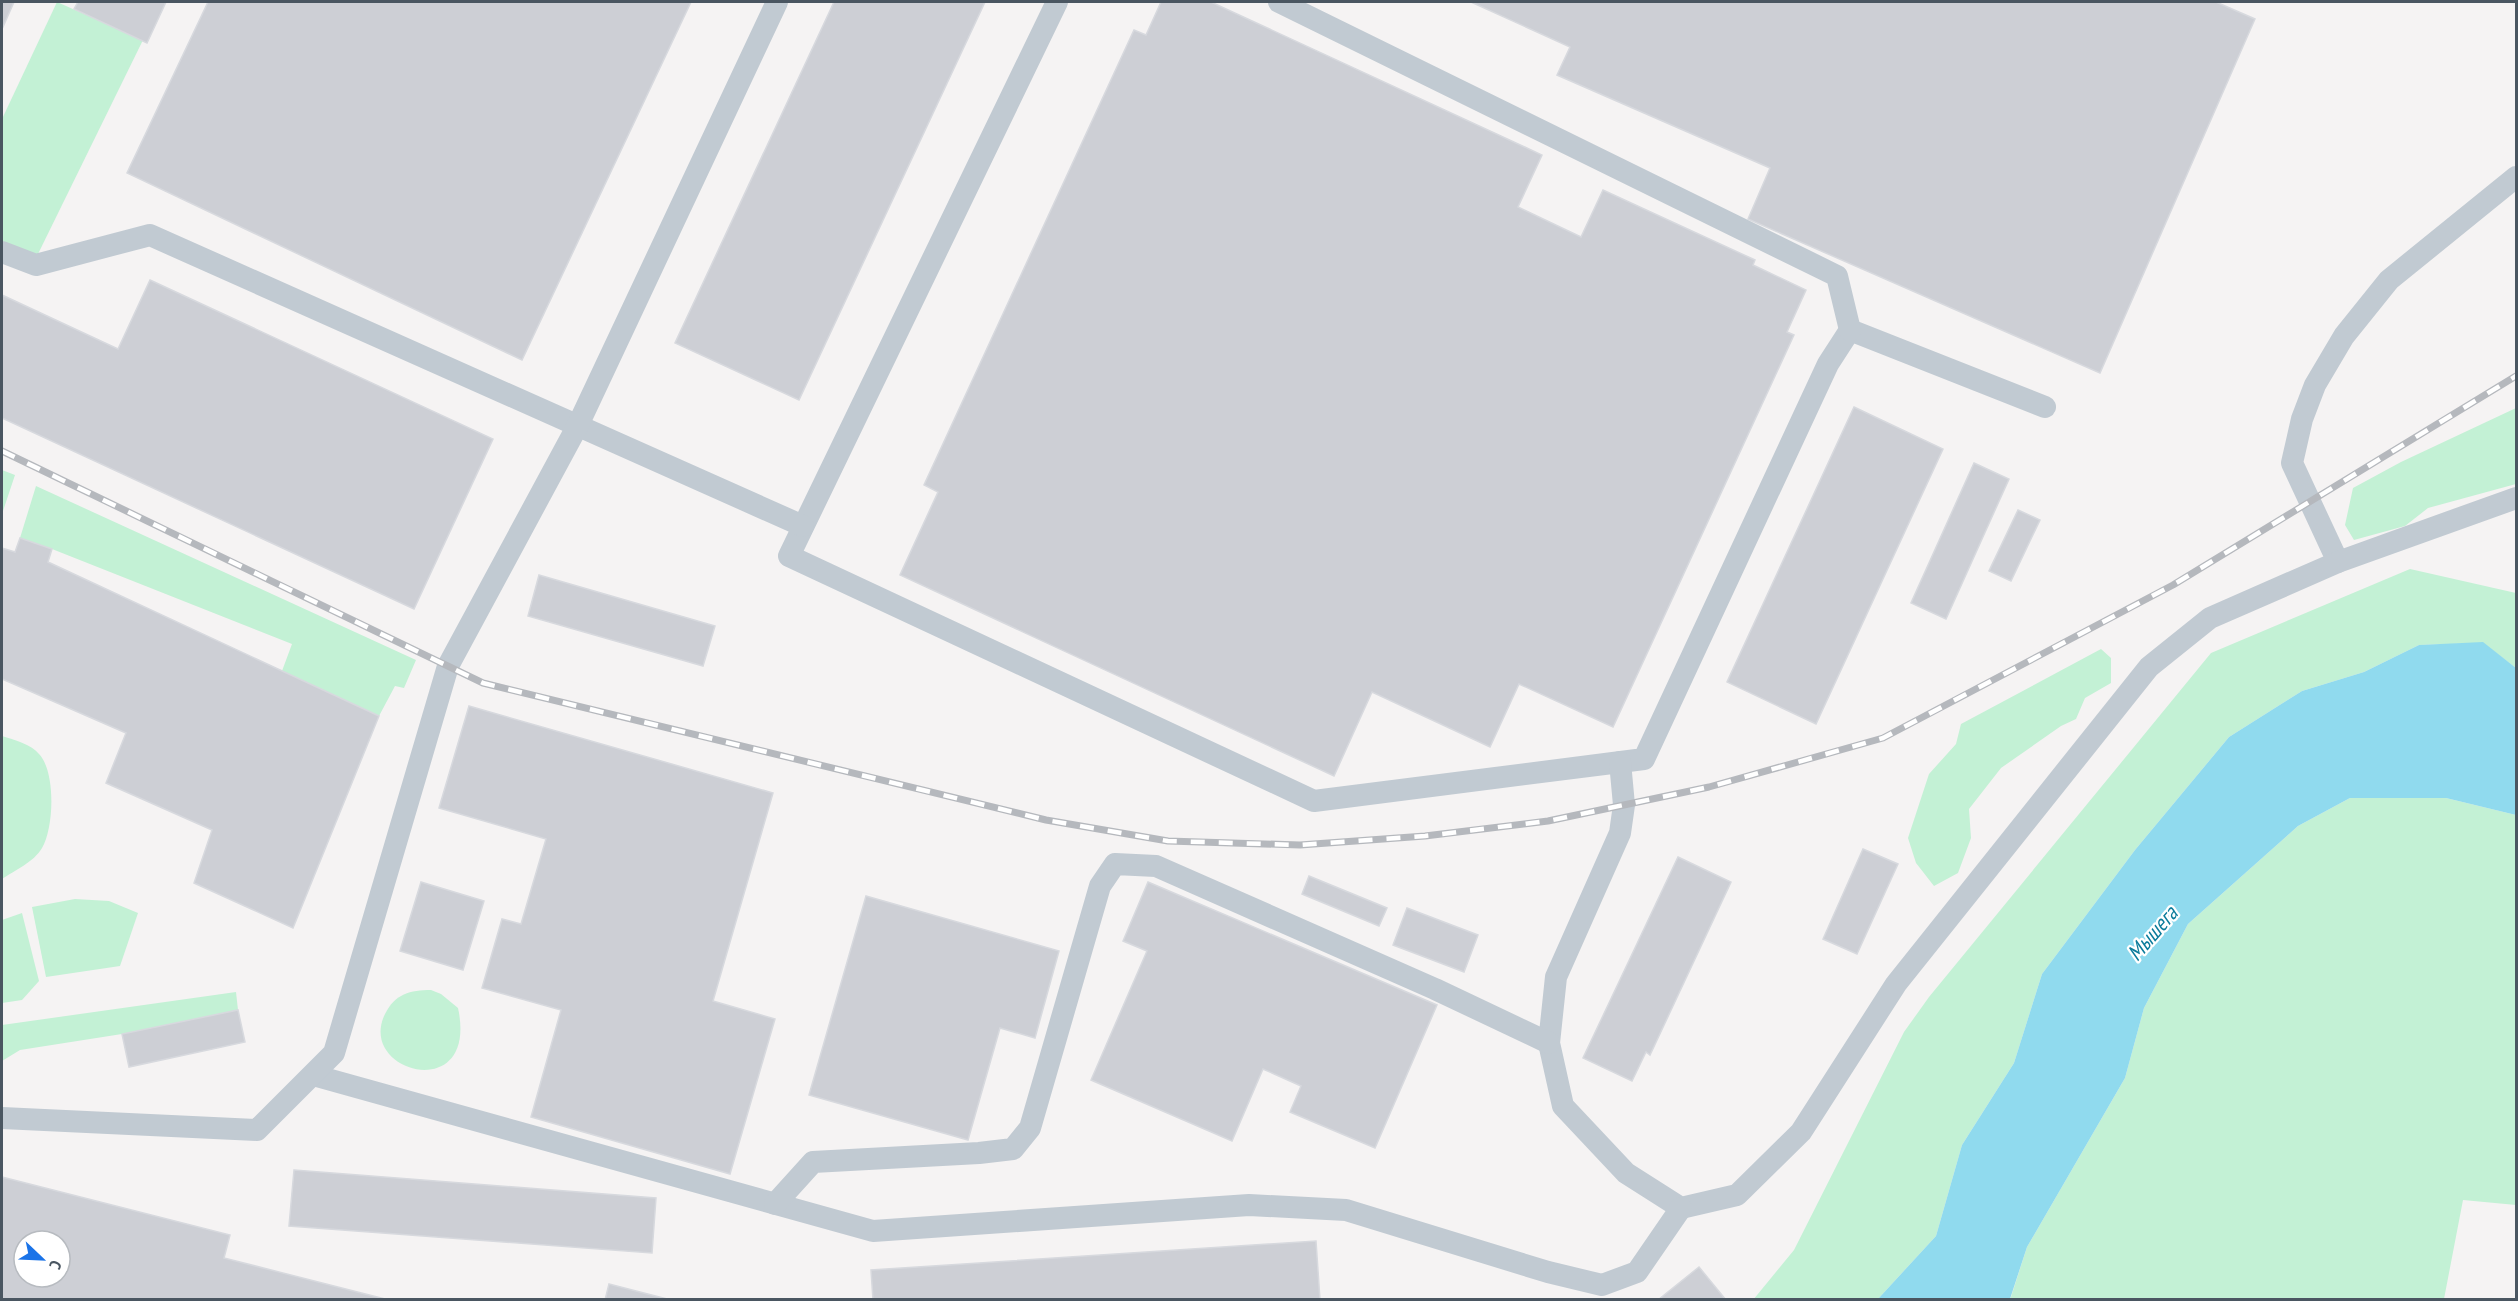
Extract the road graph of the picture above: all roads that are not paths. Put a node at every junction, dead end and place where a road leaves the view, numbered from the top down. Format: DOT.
graph roads {
  1 [pos="777,2"];
  2 [pos="1057,2"];
  3 [pos="1279,2"];
  4 [pos="2517,177"];
  5 [pos="2,252"];
  6 [pos="1850,330"];
  7 [pos="2045,407"];
  8 [pos="578,425"];
  9 [pos="2517,498"];
  10 [pos="803,526"];
  11 [pos="2338,562"];
  12 [pos="1620,762"];
  13 [pos="1549,1043"];
  14 [pos="313,1075"];
  15 [pos="2,1118"];
  16 [pos="775,1204"];
  17 [pos="1681,1208"];
  1 -- 8 [label="lane"];
  2 -- 10 [label="lane"];
  3 -- 6 [label="lane"];
  4 -- 11 [label="lane"];
  5 -- 8 [label="lane"];
  6 -- 7 [label="lane"];
  6 -- 12 [label="lane"];
  8 -- 10 [label="lane"];
  8 -- 14 [label="lane"];
  9 -- 11 [label="lane"];
  10 -- 12 [label="lane"];
  11 -- 17 [label="lane"];
  12 -- 13 [label="lane"];
  13 -- 16 [label="lane"];
  13 -- 17 [label="lane"];
  14 -- 15 [label="lane"];
  14 -- 16 [label="lane"];
  16 -- 17 [label="lane"];
}
